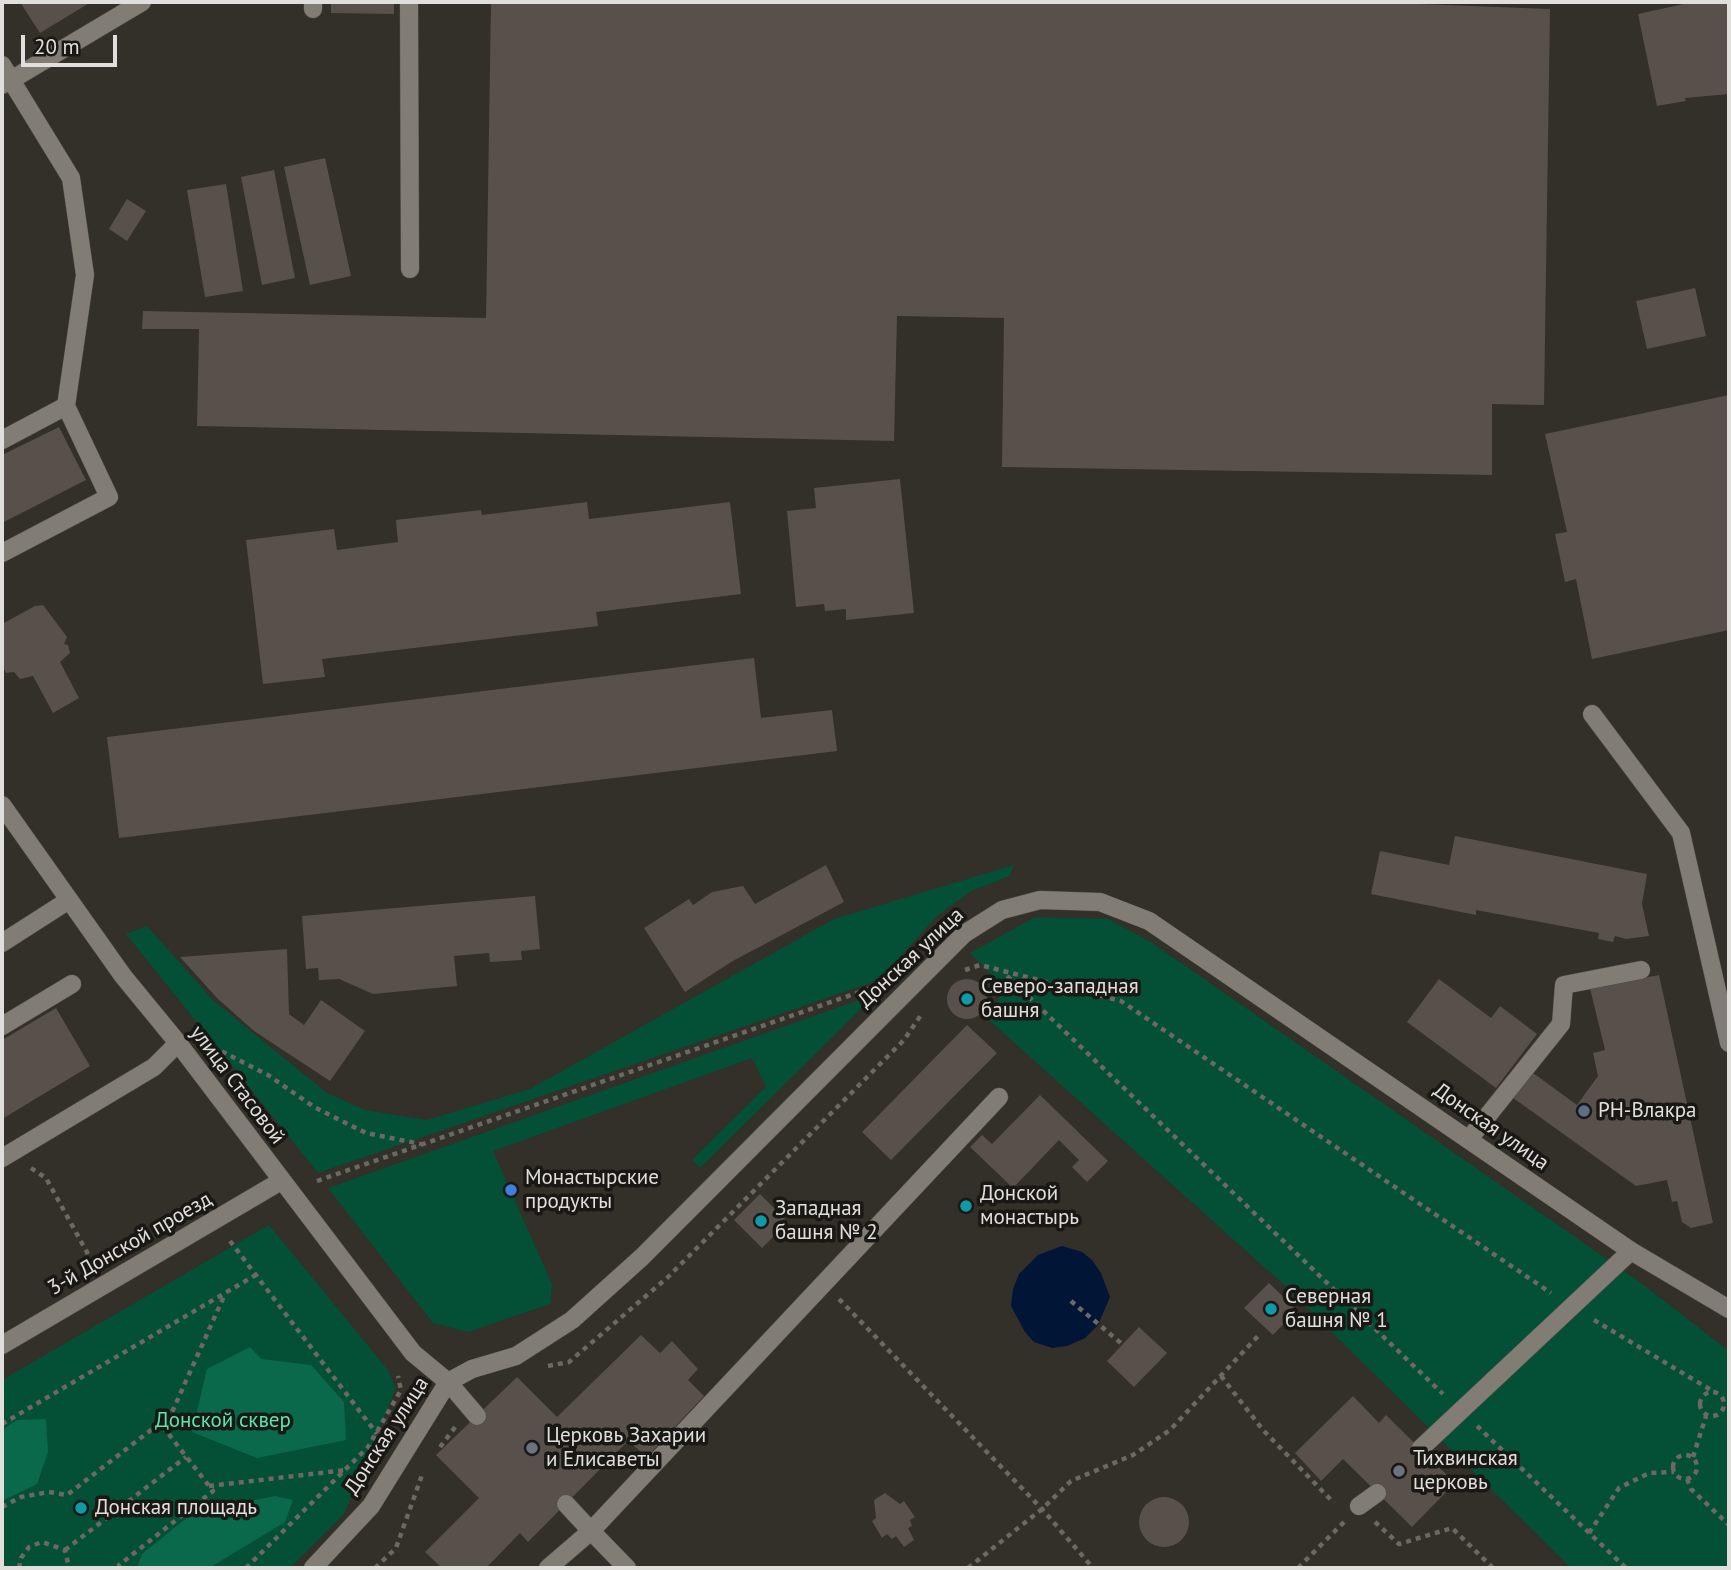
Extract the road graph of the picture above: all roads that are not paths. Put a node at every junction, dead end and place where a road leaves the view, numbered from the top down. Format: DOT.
graph roads {
  1 [pos="142,2"];
  2 [pos="409,2"];
  3 [pos="5,77"];
  4 [pos="410,269"];
  5 [pos="66,406"];
  6 [pos="2,440"];
  7 [pos="2,553"];
  8 [pos="1592,714"];
  9 [pos="2,805"];
  10 [pos="69,900"];
  11 [pos="2,943"];
  12 [pos="1641,970"];
  13 [pos="72,984"];
  14 [pos="2,1026"];
  15 [pos="178,1043"];
  16 [pos="1729,1043"];
  17 [pos="999,1097"];
  18 [pos="1469,1139"];
  19 [pos="6,1155"];
  20 [pos="281,1181"];
  21 [pos="1631,1251"];
  22 [pos="1729,1309"];
  23 [pos="2,1345"];
  24 [pos="448,1382"];
  25 [pos="475,1412"];
  26 [pos="1420,1449"];
  27 [pos="1377,1493"];
  28 [pos="566,1504"];
  29 [pos="1354,1512"];
  30 [pos="591,1531"];
  31 [pos="313,1568"];
  32 [pos="548,1568"];
  33 [pos="627,1568"];
  1 -- 3 [label="street"];
  2 -- 4 [label="street"];
  3 -- 5 [label="street"];
  5 -- 6 [label="street"];
  5 -- 7 [label="street"];
  8 -- 16 [label="street"];
  9 -- 10 [label="street, улица Стасовой"];
  10 -- 11 [label="street"];
  10 -- 15 [label="street, улица Стасовой"];
  12 -- 18 [label="street"];
  13 -- 14 [label="street"];
  15 -- 19 [label="street"];
  15 -- 20 [label="street, улица Стасовой"];
  17 -- 30 [label="street"];
  18 -- 21 [label="street, Донская улица"];
  18 -- 24 [label="street, Донская улица"];
  20 -- 23 [label="street, 3-й Донской проезд"];
  20 -- 24 [label="street, улица Стасовой"];
  21 -- 22 [label="street, Донская улица"];
  21 -- 26 [label="street"];
  24 -- 25 [label="street, улица Стасовой"];
  24 -- 31 [label="street, Донская улица"];
  27 -- 29 [label="street"];
  28 -- 30 [label="street"];
  30 -- 32 [label="street"];
  30 -- 33 [label="street"];
}
